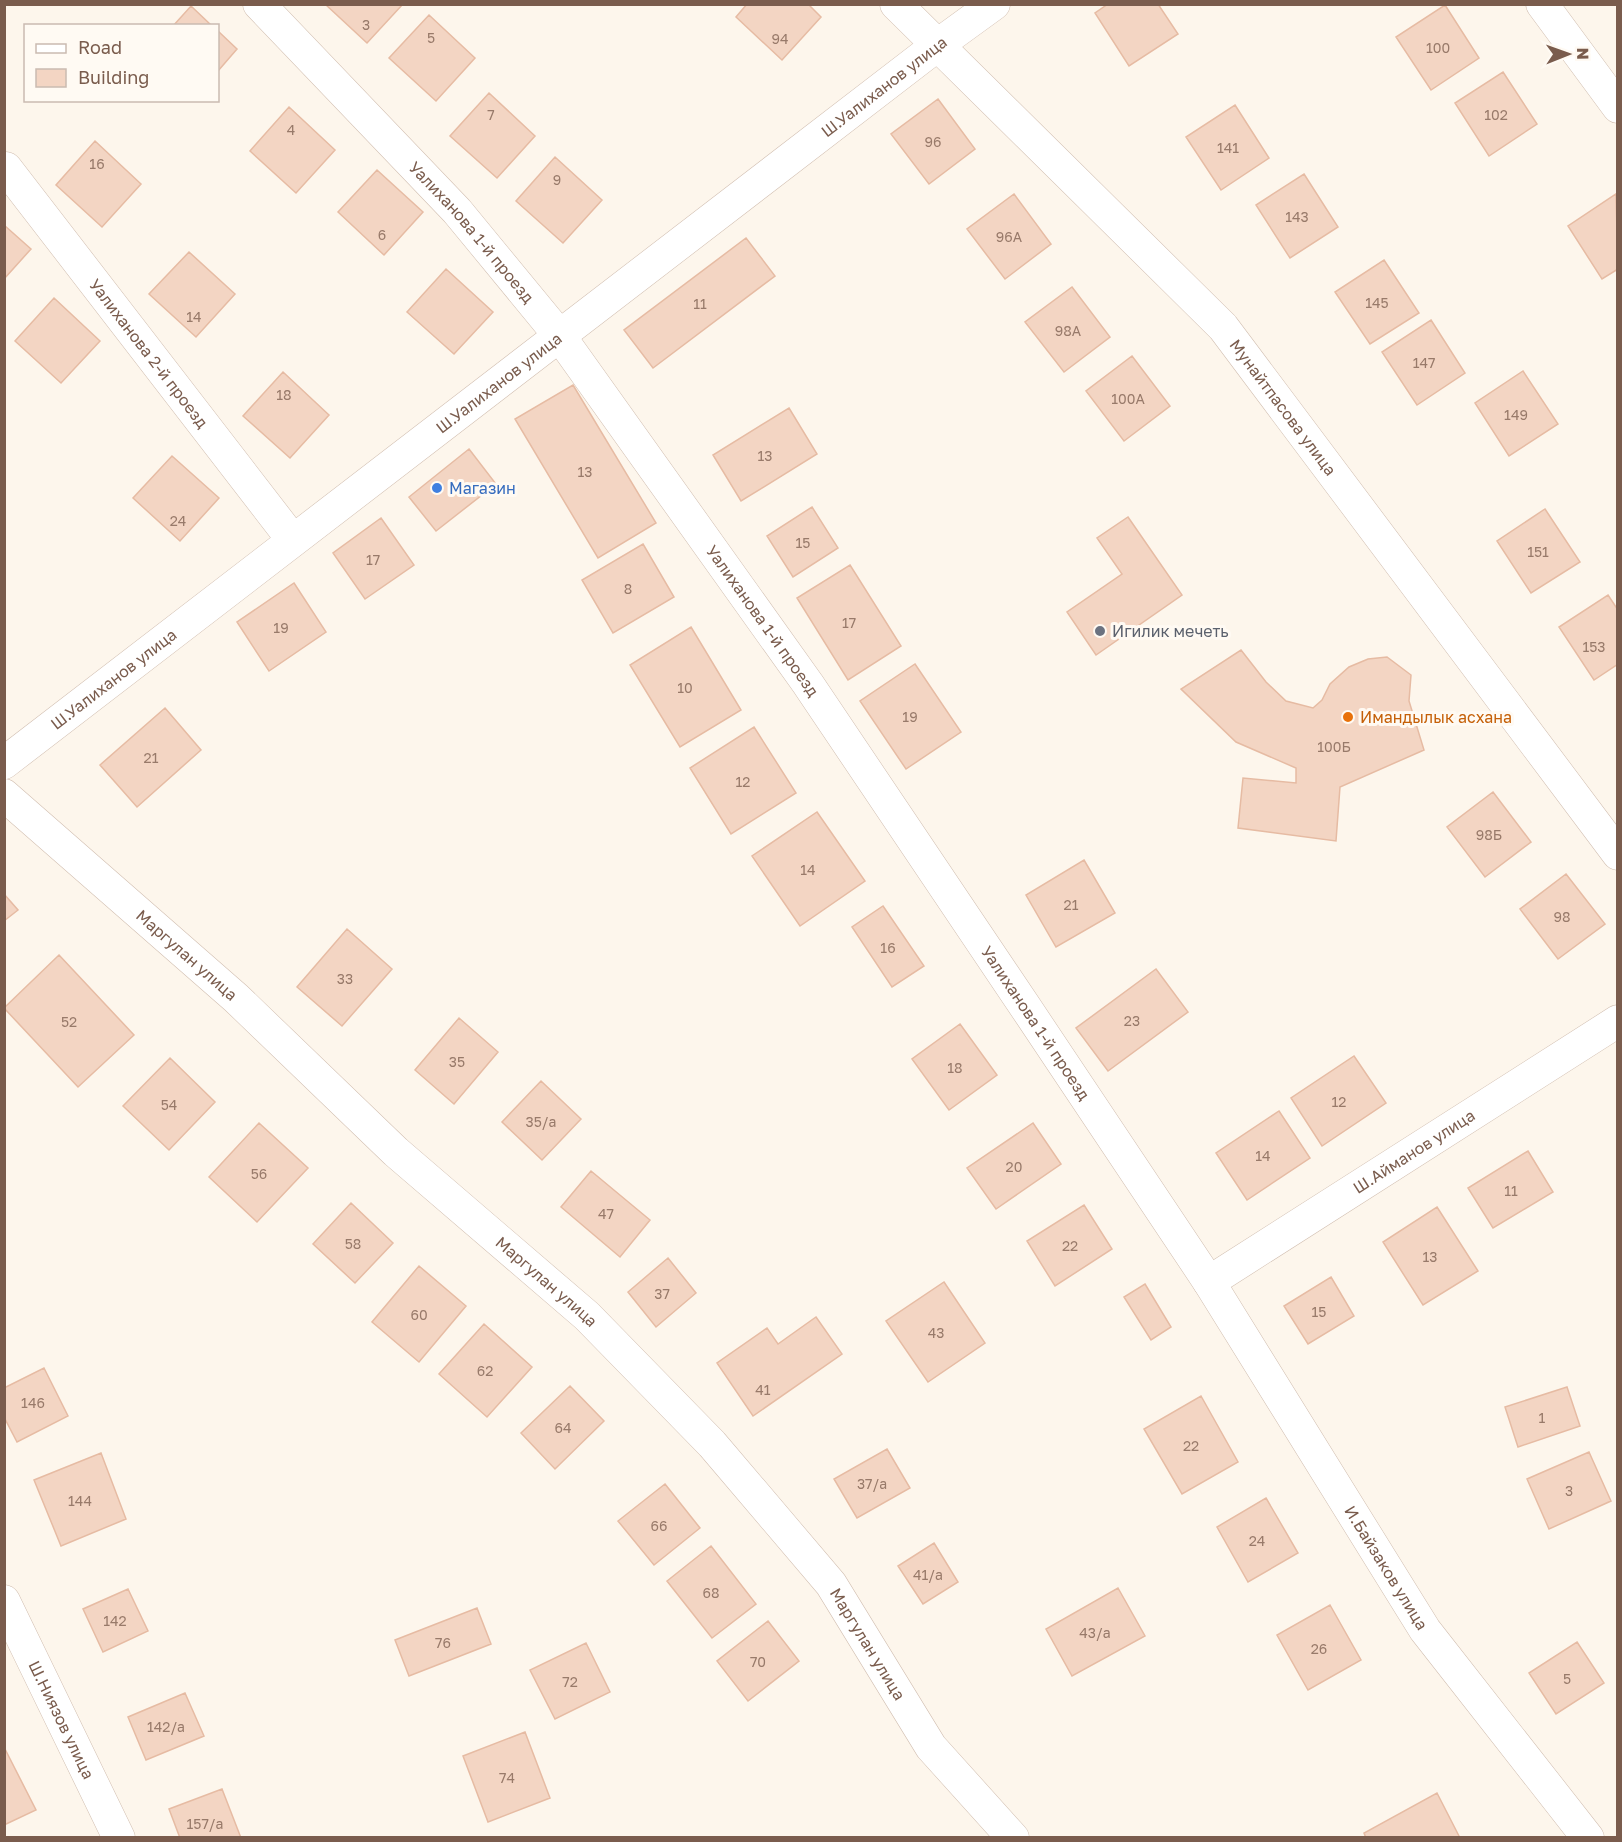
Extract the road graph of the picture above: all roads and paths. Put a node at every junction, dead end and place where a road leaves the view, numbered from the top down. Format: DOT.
graph roads {
  1 [pos="259,4"];
  2 [pos="896,4"];
  3 [pos="994,4"];
  4 [pos="1542,4"];
  5 [pos="939,44"];
  6 [pos="1617,107"];
  7 [pos="6,168"];
  8 [pos="559,335"];
  9 [pos="292,539"];
  10 [pos="4,763"];
  11 [pos="4,795"];
  12 [pos="1617,854"];
  13 [pos="1617,1021"];
  14 [pos="1209,1282"];
  15 [pos="4,1601"];
  16 [pos="119,1838"];
  17 [pos="1013,1838"];
  18 [pos="1588,1838"];
  1 -- 8 [label="street, Уалиханова 1-й проезд"];
  2 -- 5 [label="street, Мунайтпасова улица"];
  3 -- 5 [label="street, Ш.Уалиханов улица"];
  4 -- 6 [label="street"];
  5 -- 8 [label="street, Ш.Уалиханов улица"];
  5 -- 12 [label="street, Мунайтпасова улица"];
  7 -- 9 [label="street, Уалиханова 2-й проезд"];
  8 -- 9 [label="street, Ш.Уалиханов улица"];
  8 -- 14 [label="street, Уалиханова 1-й проезд"];
  9 -- 10 [label="street, Ш.Уалиханов улица"];
  11 -- 17 [label="street, Маргулан улица"];
  13 -- 14 [label="street, Ш.Айманов улица"];
  14 -- 18 [label="street, И.Байзаков улица"];
  15 -- 16 [label="street, Ш.Ниязов улица"];
}
